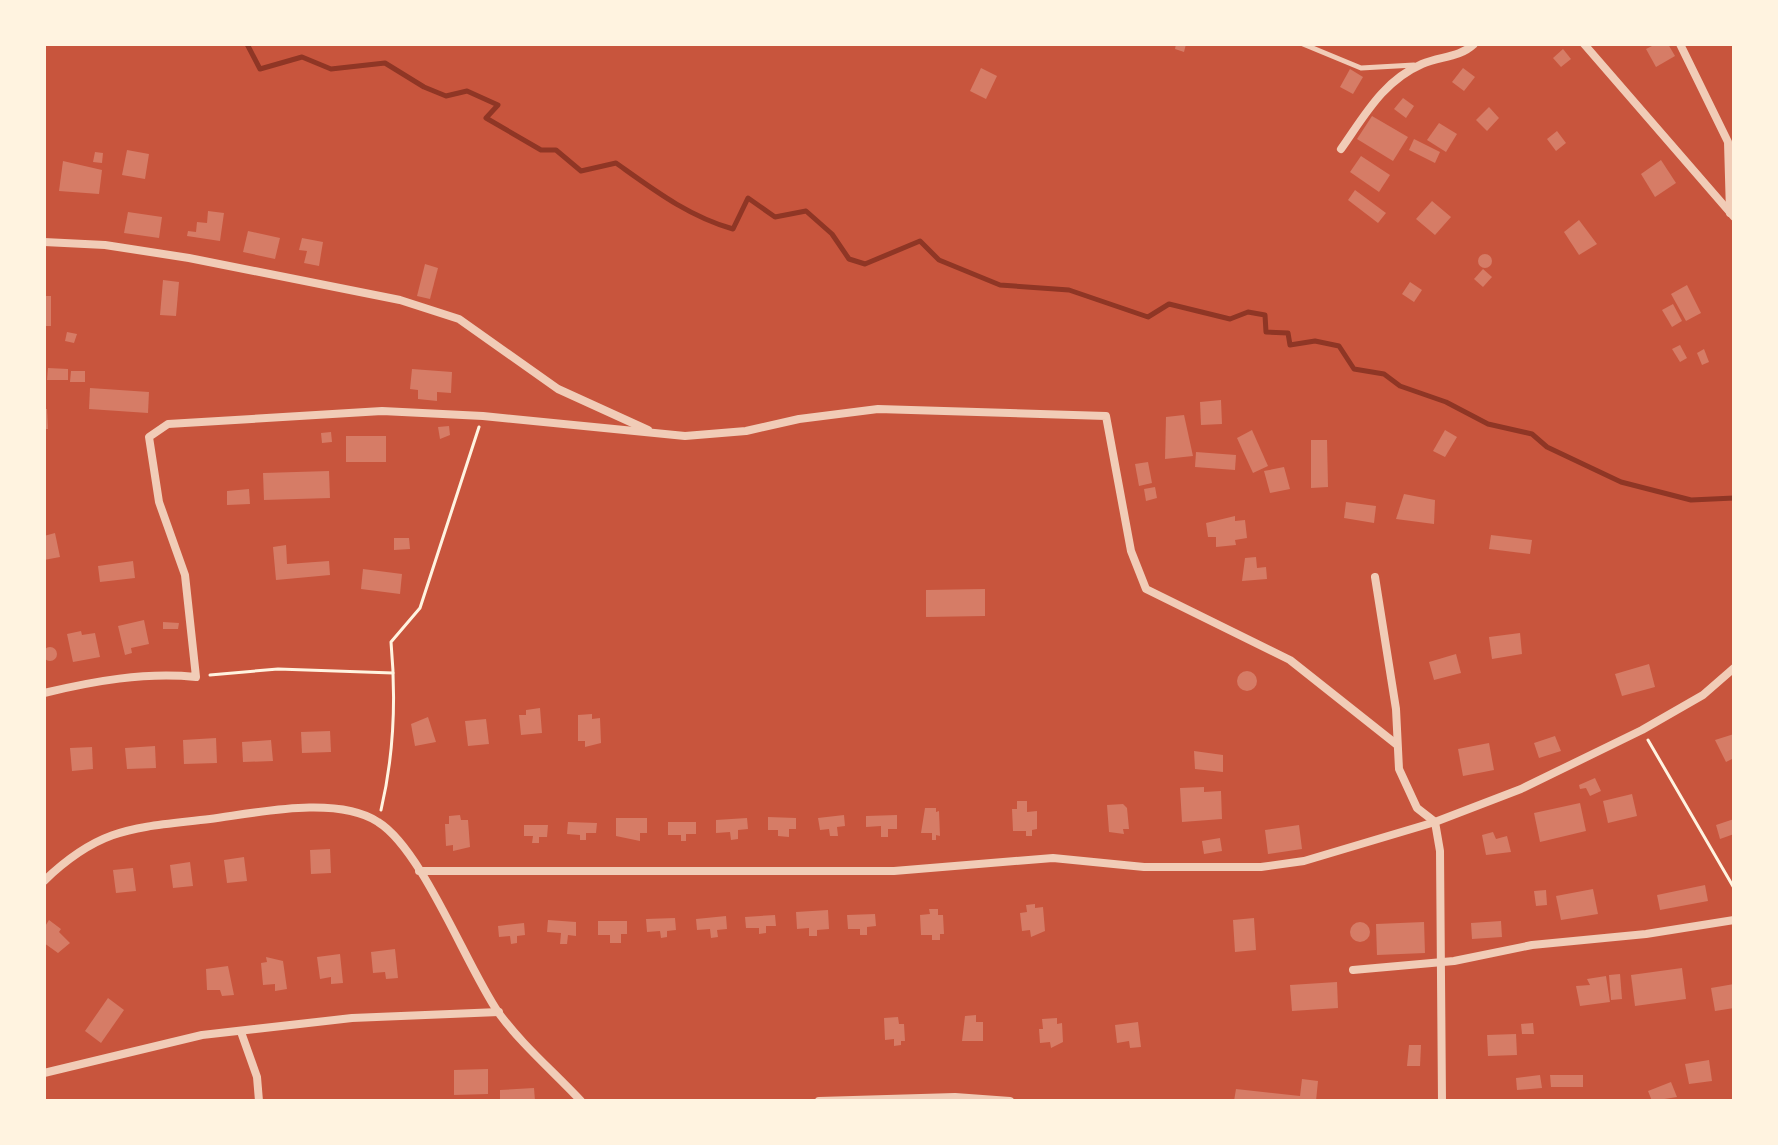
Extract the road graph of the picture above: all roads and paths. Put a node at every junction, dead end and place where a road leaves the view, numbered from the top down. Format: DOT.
graph roads {
  1 [pos="1303,44"];
  2 [pos="1474,44"];
  3 [pos="1584,44"];
  4 [pos="1680,44"];
  5 [pos="1422,64"];
  6 [pos="1341,149"];
  7 [pos="1732,215"];
  8 [pos="44,242"];
  9 [pos="483,416"];
  10 [pos="656,434"];
  11 [pos="1375,577"];
  12 [pos="1734,668"];
  13 [pos="393,673"];
  14 [pos="196,677"];
  15 [pos="44,693"];
  16 [pos="1642,730"];
  17 [pos="1396,744"];
  18 [pos="378,821"];
  19 [pos="1435,822"];
  20 [pos="419,871"];
  21 [pos="44,881"];
  22 [pos="1734,888"];
  23 [pos="1734,920"];
  24 [pos="1443,962"];
  25 [pos="1353,970"];
  26 [pos="499,1012"];
  27 [pos="241,1032"];
  28 [pos="44,1073"];
  29 [pos="259,1101"];
  30 [pos="581,1101"];
  31 [pos="819,1101"];
  32 [pos="1010,1101"];
  33 [pos="1442,1101"];
  1 -- 5 [label="lane"];
  2 -- 5 [label="street"];
  3 -- 7 [label="street"];
  4 -- 7 [label="street"];
  5 -- 6 [label="street"];
  8 -- 10 [label="street"];
  9 -- 10 [label="street"];
  9 -- 13 [label="path"];
  9 -- 14 [label="street"];
  10 -- 17 [label="street"];
  11 -- 17 [label="street"];
  12 -- 16 [label="street"];
  13 -- 14 [label="path"];
  13 -- 18 [label="path"];
  14 -- 15 [label="street"];
  16 -- 19 [label="street"];
  16 -- 22 [label="path"];
  17 -- 19 [label="street"];
  18 -- 20 [label="street"];
  18 -- 21 [label="street"];
  19 -- 20 [label="street"];
  19 -- 24 [label="street"];
  20 -- 26 [label="street"];
  23 -- 24 [label="street"];
  24 -- 25 [label="street"];
  24 -- 33 [label="street"];
  26 -- 27 [label="street"];
  26 -- 30 [label="street"];
  27 -- 28 [label="street"];
  27 -- 29 [label="street"];
  31 -- 32 [label="street"];
}
